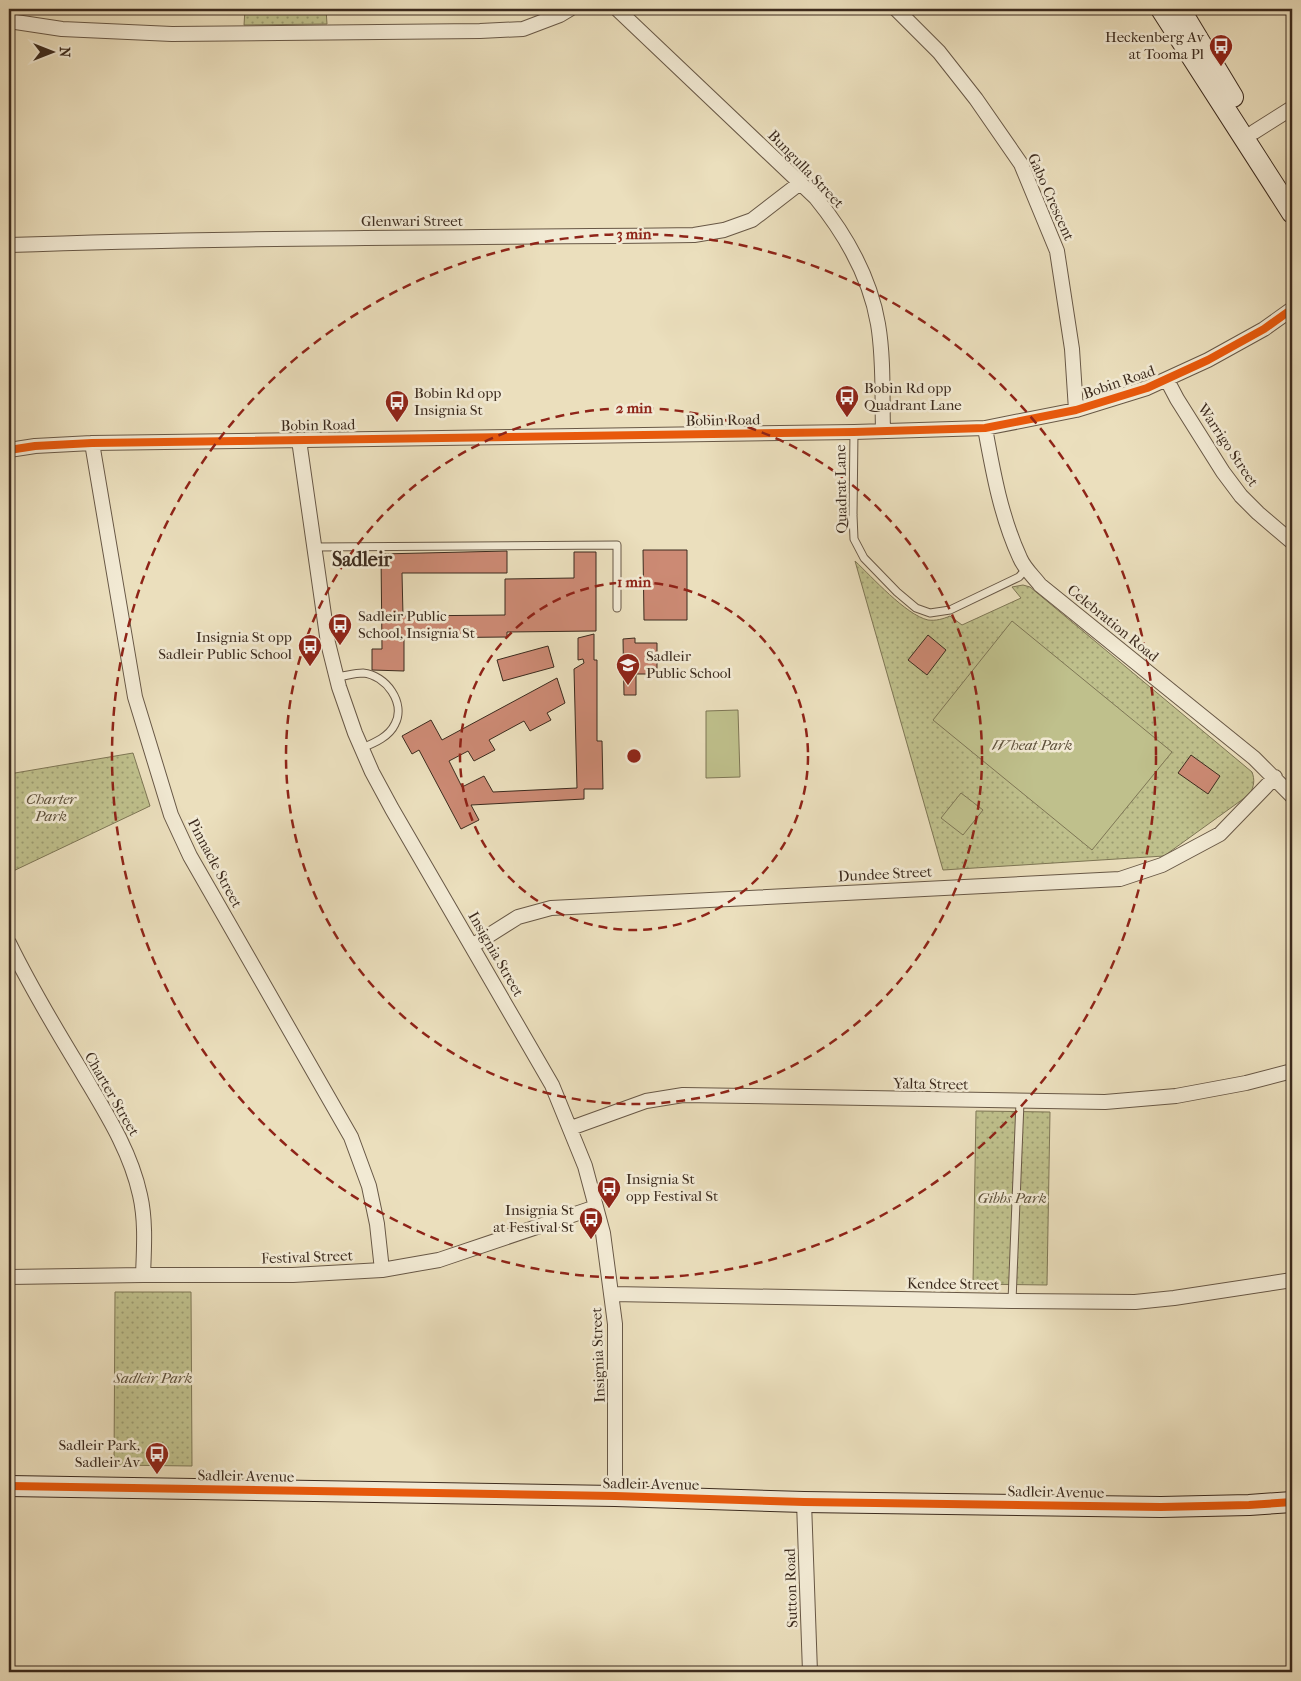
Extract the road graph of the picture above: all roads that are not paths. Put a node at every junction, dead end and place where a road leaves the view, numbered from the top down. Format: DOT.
graph roads {
  1 [pos="570,9"];
  2 [pos="617,9"];
  3 [pos="896,9"];
  4 [pos="1161,9"];
  5 [pos="1180,9"];
  6 [pos="9,21"];
  7 [pos="1292,108"];
  8 [pos="1254,132"];
  9 [pos="800,182"];
  10 [pos="1292,193"];
  11 [pos="1292,213"];
  12 [pos="9,245"];
  13 [pos="1292,309"];
  14 [pos="1167,380"];
  15 [pos="1076,410"];
  16 [pos="986,428"];
  17 [pos="883,431"];
  18 [pos="854,432"];
  19 [pos="299,440"];
  20 [pos="92,443"];
  21 [pos="9,450"];
  22 [pos="1292,542"];
  23 [pos="315,547"];
  24 [pos="1027,568"];
  25 [pos="617,608"];
  26 [pos="337,677"];
  27 [pos="362,748"];
  28 [pos="1275,777"];
  29 [pos="1292,796"];
  30 [pos="9,943"];
  31 [pos="472,946"];
  32 [pos="1292,1071"];
  33 [pos="1020,1102"];
  34 [pos="571,1128"];
  35 [pos="596,1207"];
  36 [pos="382,1270"];
  37 [pos="143,1275"];
  38 [pos="9,1277"];
  39 [pos="1292,1280"];
  40 [pos="612,1294"];
  41 [pos="1012,1301"];
  42 [pos="9,1486"];
  43 [pos="615,1496"];
  44 [pos="804,1502"];
  45 [pos="1292,1502"];
  46 [pos="810,1672"];
  1 -- 6 [label="street"];
  2 -- 9 [label="street, Bungulla Street"];
  3 -- 15 [label="street, Gabo Crescent"];
  4 -- 11 [label="street"];
  5 -- 8 [label="street"];
  7 -- 8 [label="street"];
  8 -- 10 [label="street"];
  9 -- 12 [label="street, Glenwari Street"];
  9 -- 17 [label="street, Bungulla Street"];
  13 -- 14 [label="street, Bobin Road"];
  14 -- 15 [label="street, Bobin Road"];
  14 -- 22 [label="street, Warrigo Street"];
  15 -- 16 [label="street, Bobin Road"];
  16 -- 17 [label="street, Bobin Road"];
  16 -- 24 [label="street, Celebration Road"];
  17 -- 18 [label="street, Bobin Road"];
  18 -- 19 [label="street, Bobin Road"];
  18 -- 24 [label="lane, Quadrat Lane"];
  19 -- 20 [label="street, Bobin Road"];
  19 -- 23 [label="street, Insignia Street"];
  20 -- 21 [label="street, Bobin Road"];
  20 -- 36 [label="street, Pinnacle Street"];
  23 -- 25 [label="lane"];
  23 -- 26 [label="street, Insignia Street"];
  24 -- 28 [label="street, Celebration Road"];
  26 -- 27 [label="street, Insignia Street"];
  26 -- 27 [label="lane"];
  27 -- 31 [label="street, Insignia Street"];
  28 -- 29 [label="street, Celebration Road"];
  28 -- 31 [label="street, Dundee Street"];
  30 -- 37 [label="street, Charter Street"];
  31 -- 34 [label="street, Insignia Street"];
  32 -- 33 [label="street, Yalta Street"];
  33 -- 34 [label="street, Yalta Street"];
  33 -- 41 [label="lane"];
  34 -- 35 [label="street, Insignia Street"];
  35 -- 36 [label="street, Festival Street"];
  35 -- 40 [label="street, Insignia Street"];
  36 -- 37 [label="street, Festival Street"];
  37 -- 38 [label="street, Festival Street"];
  39 -- 41 [label="street, Kendee Street"];
  40 -- 41 [label="street, Kendee Street"];
  40 -- 43 [label="street, Insignia Street"];
  42 -- 43 [label="street, Sadleir Avenue"];
  43 -- 44 [label="street, Sadleir Avenue"];
  44 -- 45 [label="street, Sadleir Avenue"];
  44 -- 46 [label="street, Sutton Road"];
}
